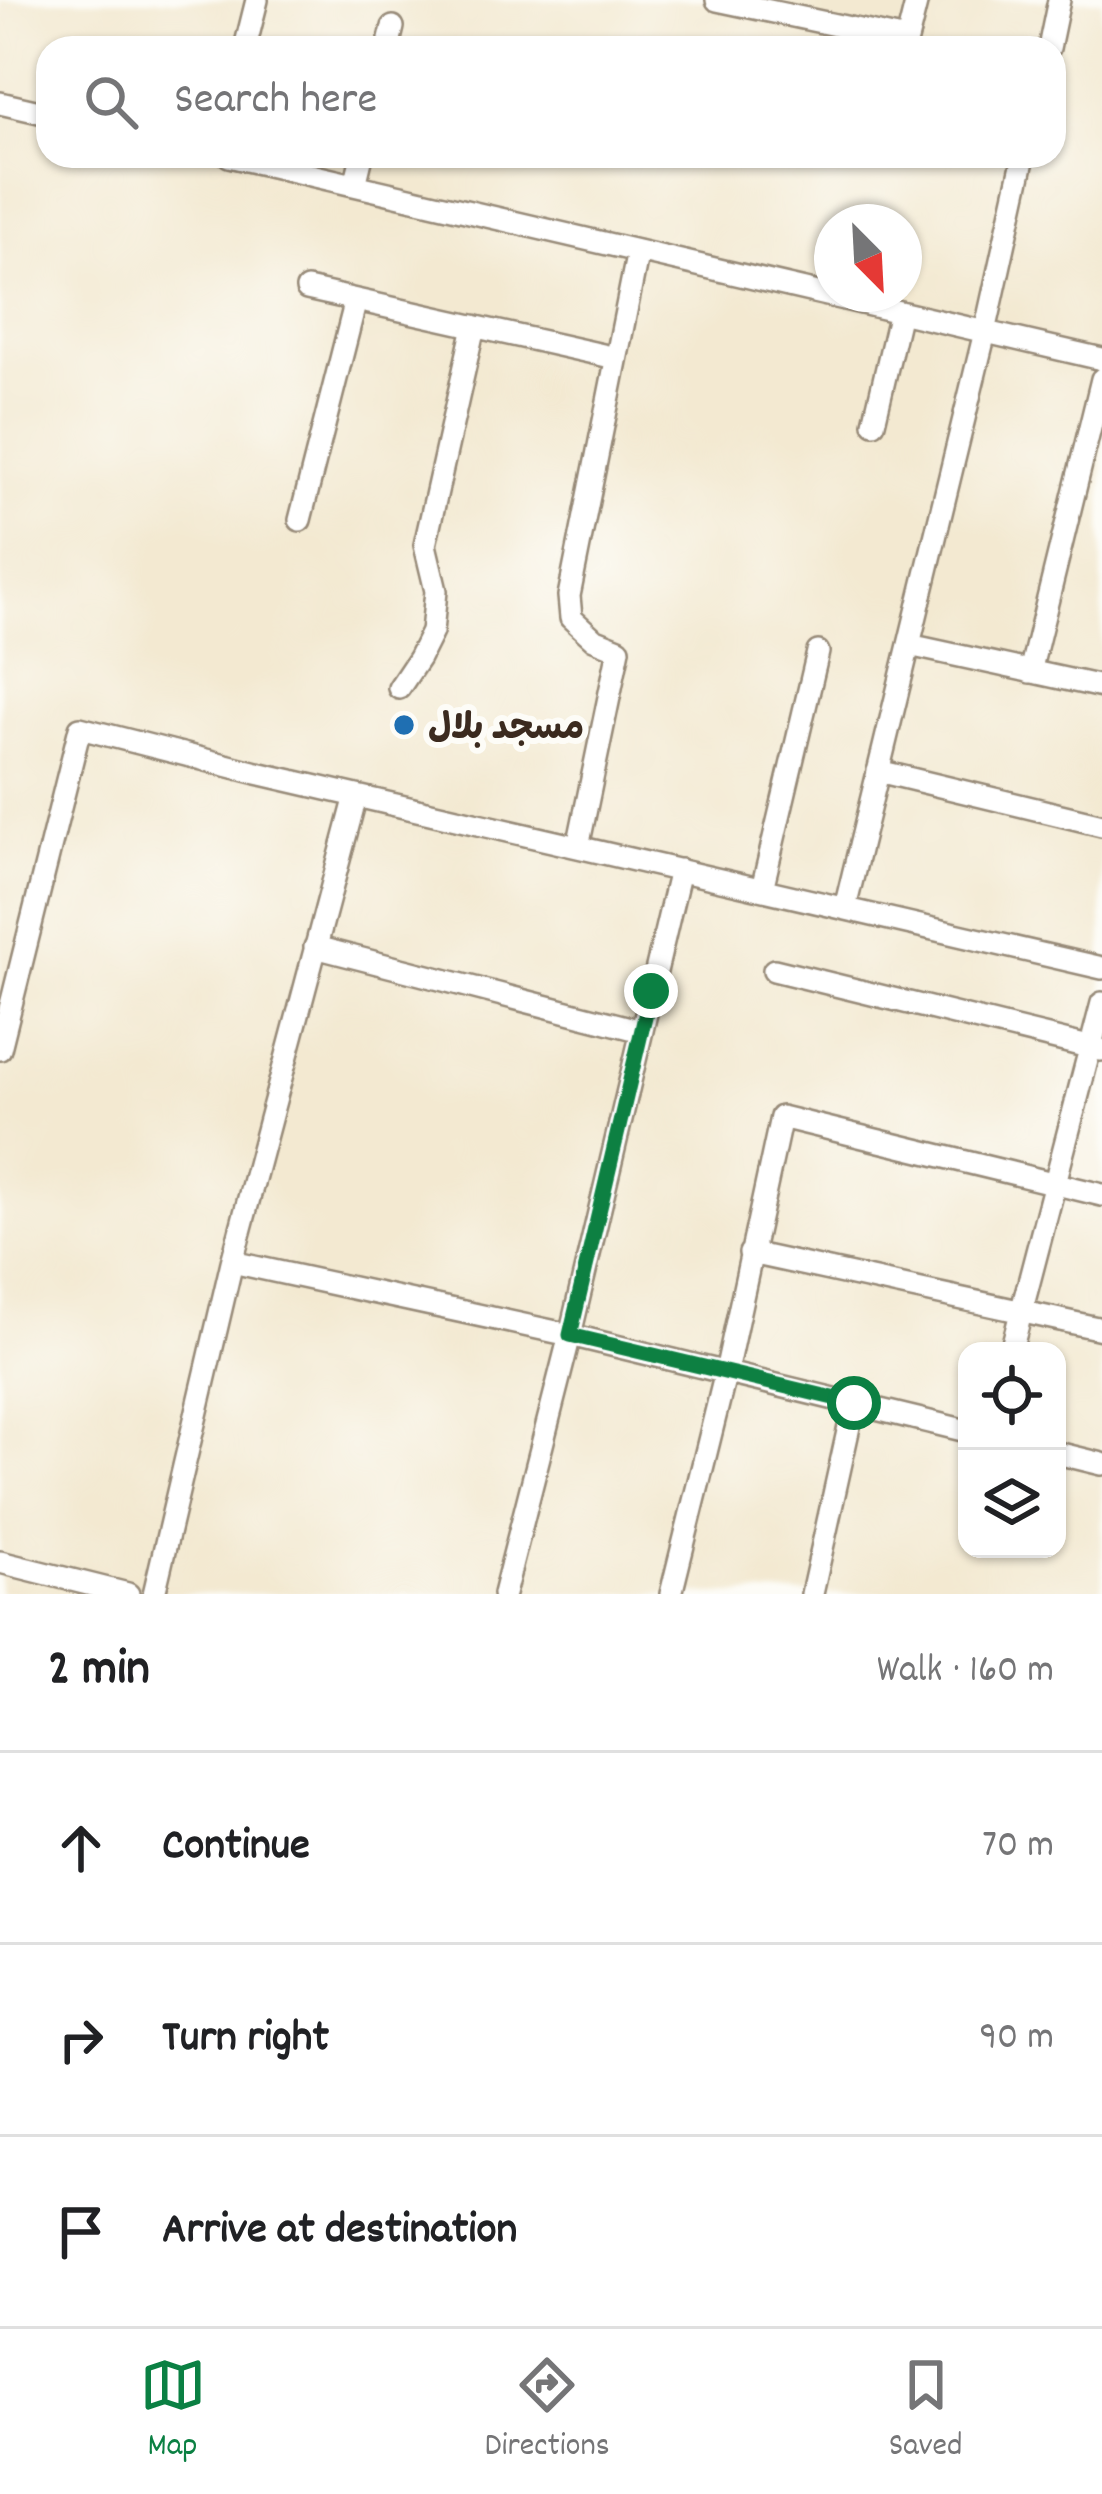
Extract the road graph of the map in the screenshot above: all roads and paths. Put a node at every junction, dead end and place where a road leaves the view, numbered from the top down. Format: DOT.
graph roads {
  1 [pos="257,0"];
  2 [pos="717,0"];
  3 [pos="917,0"];
  4 [pos="1060,0"];
  5 [pos="247,36"];
  6 [pos="889,36"];
  7 [pos="909,36"];
  8 [pos="1051,36"];
  9 [pos="0,103"];
  10 [pos="36,111"];
  11 [pos="281,168"];
  12 [pos="359,168"];
  13 [pos="1021,168"];
  14 [pos="355,185"];
  15 [pos="638,251"];
  16 [pos="307,289"];
  17 [pos="814,292"];
  18 [pos="356,300"];
  19 [pos="900,312"];
  20 [pos="474,326"];
  21 [pos="985,332"];
  22 [pos="616,358"];
  23 [pos="1102,359"];
  24 [pos="1102,380"];
  25 [pos="874,423"];
  26 [pos="300,520"];
  27 [pos="909,645"];
  28 [pos="818,652"];
  29 [pos="1030,672"];
  30 [pos="1102,687"];
  31 [pos="399,688"];
  32 [pos="878,771"];
  33 [pos="356,796"];
  34 [pos="1102,825"];
  35 [pos="578,847"];
  36 [pos="680,870"];
  37 [pos="762,889"];
  38 [pos="844,908"];
  39 [pos="316,947"];
  40 [pos="1102,968"];
  41 [pos="774,970"];
  42 [pos="1102,1003"];
  43 [pos="642,1031"];
  44 [pos="0,1049"];
  45 [pos="1096,1049"];
  46 [pos="1054,1183"];
  47 [pos="1102,1195"];
  48 [pos="750,1252"];
  49 [pos="232,1262"];
  50 [pos="1022,1310"];
  51 [pos="1102,1329"];
  52 [pos="570,1335"];
  53 [pos="1013,1342"];
  54 [pos="726,1372"];
  55 [pos="854,1403"];
  56 [pos="958,1429"];
  57 [pos="1066,1455"];
  58 [pos="1102,1464"];
  59 [pos="0,1562"];
  60 [pos="128,1594"];
  61 [pos="154,1594"];
  62 [pos="504,1594"];
  63 [pos="671,1594"];
  64 [pos="812,1594"];
  1 -- 5 [label="street"];
  2 -- 6 [label="street"];
  3 -- 7 [label="street"];
  4 -- 8 [label="street"];
  9 -- 10 [label="street"];
  11 -- 14 [label="street"];
  12 -- 14 [label="street"];
  13 -- 21 [label="street"];
  14 -- 15 [label="street"];
  15 -- 17 [label="street"];
  15 -- 22 [label="street"];
  16 -- 18 [label="street"];
  18 -- 20 [label="street"];
  18 -- 26 [label="street"];
  19 -- 21 [label="street"];
  19 -- 25 [label="street"];
  20 -- 22 [label="street"];
  20 -- 31 [label="street"];
  21 -- 23 [label="street"];
  21 -- 27 [label="street"];
  22 -- 35 [label="street"];
  24 -- 29 [label="street"];
  27 -- 29 [label="street"];
  27 -- 32 [label="street"];
  28 -- 37 [label="street"];
  29 -- 30 [label="street"];
  32 -- 34 [label="street"];
  32 -- 38 [label="street"];
  33 -- 35 [label="street"];
  33 -- 39 [label="street"];
  33 -- 44 [label="street"];
  35 -- 36 [label="street"];
  36 -- 37 [label="street"];
  36 -- 43 [label="street"];
  37 -- 38 [label="street"];
  38 -- 40 [label="street"];
  39 -- 43 [label="street"];
  39 -- 49 [label="street"];
  41 -- 45 [label="street"];
  42 -- 45 [label="street"];
  43 -- 52 [label="street"];
  45 -- 46 [label="street"];
  46 -- 47 [label="street"];
  46 -- 48 [label="street"];
  46 -- 50 [label="street"];
  48 -- 50 [label="street"];
  48 -- 54 [label="street"];
  49 -- 52 [label="street"];
  49 -- 61 [label="street"];
  50 -- 51 [label="street"];
  50 -- 53 [label="street"];
  52 -- 54 [label="street"];
  52 -- 62 [label="street"];
  54 -- 55 [label="street"];
  54 -- 63 [label="street"];
  55 -- 56 [label="street"];
  55 -- 64 [label="street"];
  57 -- 58 [label="street"];
  59 -- 60 [label="street"];
}
